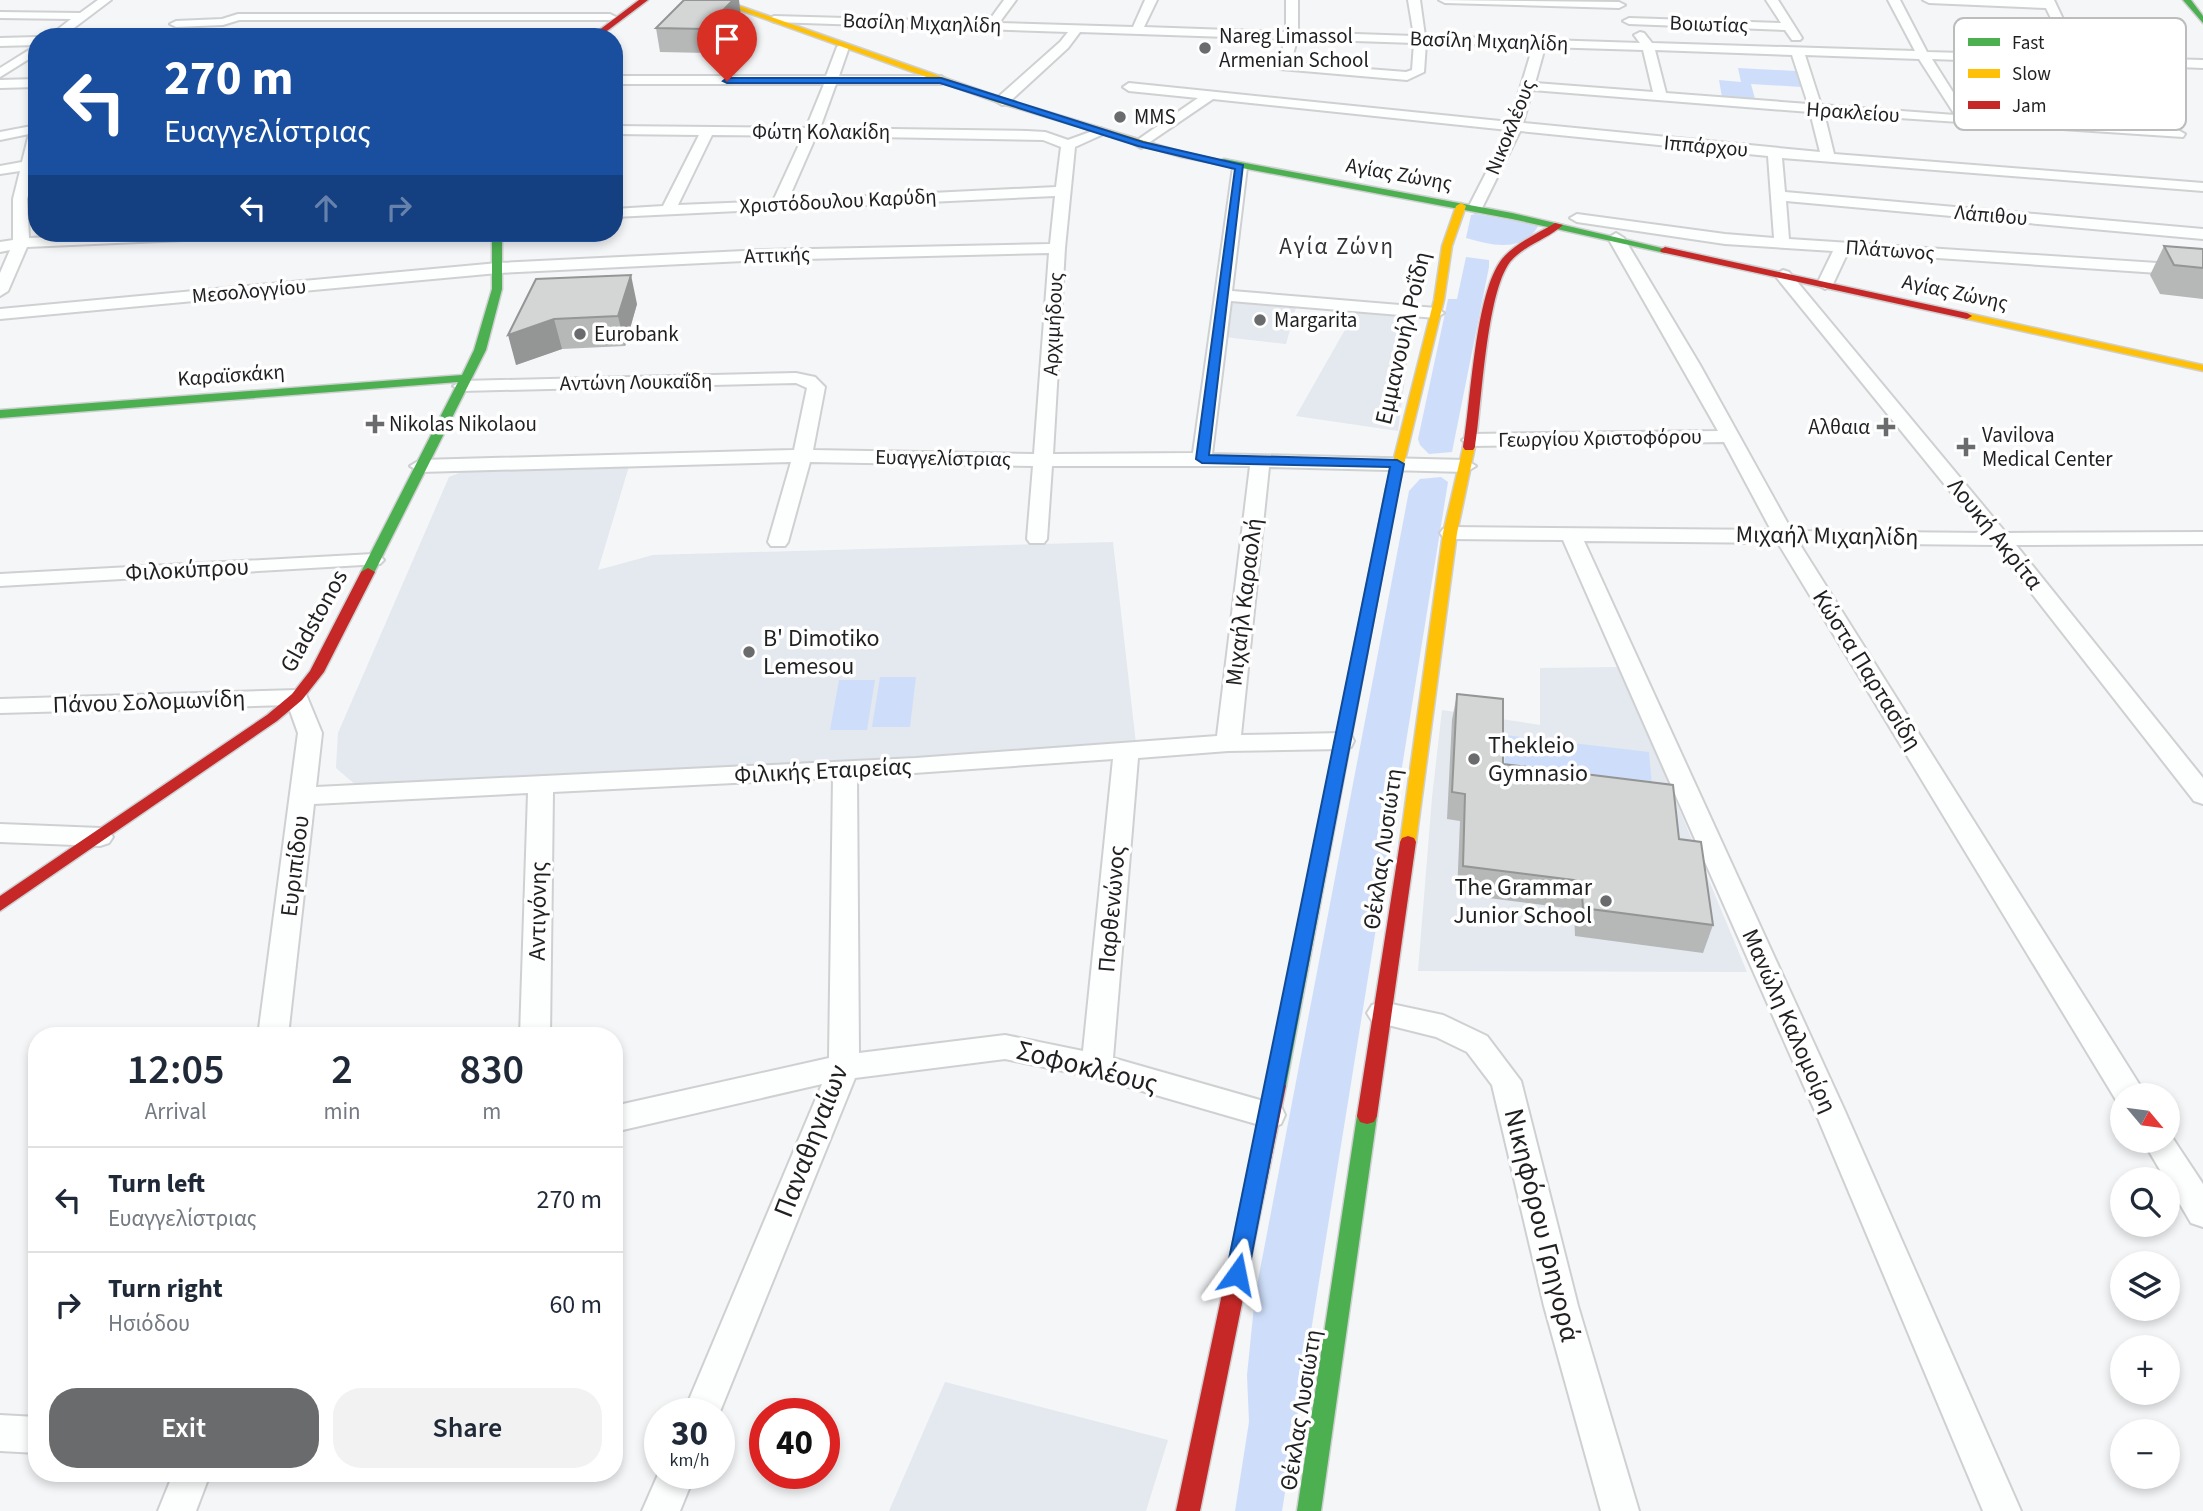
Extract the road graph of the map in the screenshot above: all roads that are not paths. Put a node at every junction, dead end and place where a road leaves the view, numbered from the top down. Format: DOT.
graph roads {
  1 [pos="105,0"];
  2 [pos="626,0"];
  3 [pos="644,0"];
  4 [pos="716,0"];
  5 [pos="1010,0"];
  6 [pos="1151,0"];
  7 [pos="1293,0"];
  8 [pos="1414,0"];
  9 [pos="1445,0"];
  10 [pos="1772,0"];
  11 [pos="1894,0"];
  12 [pos="1929,0"];
  13 [pos="1522,1"];
  14 [pos="2004,1"];
  15 [pos="2050,2"];
  16 [pos="1617,3"];
  17 [pos="2197,3"];
  18 [pos="370,5"];
  19 [pos="0,15"];
  20 [pos="80,16"];
  21 [pos="355,16"];
  22 [pos="610,17"];
  23 [pos="2057,18"];
  24 [pos="774,19"];
  25 [pos="1629,21"];
  26 [pos="2203,21"];
  27 [pos="176,24"];
  28 [pos="992,25"];
  29 [pos="1788,27"];
  30 [pos="65,28"];
  31 [pos="341,28"];
  32 [pos="601,28"];
  33 [pos="607,28"];
  34 [pos="1077,29"];
  35 [pos="1137,30"];
  36 [pos="1292,34"];
  37 [pos="1420,39"];
  38 [pos="0,41"];
  39 [pos="28,41"];
  40 [pos="1540,43"];
  41 [pos="1648,46"];
  42 [pos="843,47"];
  43 [pos="1801,50"];
  44 [pos="28,54"];
  45 [pos="1923,55"];
  46 [pos="1954,56"];
  47 [pos="0,73"];
  48 [pos="623,80"];
  49 [pos="941,80"];
  50 [pos="830,82"];
  51 [pos="28,83"];
  52 [pos="0,84"];
  53 [pos="1529,86"];
  54 [pos="1129,87"];
  55 [pos="1355,91"];
  56 [pos="1209,96"];
  57 [pos="1661,98"];
  58 [pos="1002,101"];
  59 [pos="1954,103"];
  60 [pos="1816,109"];
  61 [pos="28,118"];
  62 [pos="1954,118"];
  63 [pos="12,119"];
  64 [pos="1071,123"];
  65 [pos="1515,128"];
  66 [pos="623,130"];
  67 [pos="2124,130"];
  68 [pos="28,131"];
  69 [pos="707,132"];
  70 [pos="1101,132"];
  71 [pos="811,133"];
  72 [pos="2178,134"];
  73 [pos="1027,135"];
  74 [pos="0,136"];
  75 [pos="1141,144"];
  76 [pos="1068,145"];
  77 [pos="1775,153"];
  78 [pos="1828,156"];
  79 [pos="28,166"];
  80 [pos="1240,167"];
  81 [pos="0,170"];
  82 [pos="28,176"];
  83 [pos="2203,187"];
  84 [pos="1062,191"];
  85 [pos="1779,196"];
  86 [pos="20,199"];
  87 [pos="28,199"];
  88 [pos="0,204"];
  89 [pos="779,204"];
  90 [pos="1468,207"];
  91 [pos="668,210"];
  92 [pos="623,212"];
  93 [pos="1577,218"];
  94 [pos="1558,225"];
  95 [pos="2203,234"];
  96 [pos="1616,238"];
  97 [pos="1725,239"];
  98 [pos="42,242"];
  99 [pos="498,242"];
  100 [pos="1783,242"];
  101 [pos="21,243"];
  102 [pos="0,247"];
  103 [pos="1843,247"];
  104 [pos="1057,248"];
  105 [pos="1711,259"];
  106 [pos="498,268"];
  107 [pos="2203,271"];
  108 [pos="1783,275"];
  109 [pos="1825,284"];
  110 [pos="0,291"];
  111 [pos="1222,295"];
  112 [pos="1436,313"];
  113 [pos="0,314"];
  114 [pos="2089,343"];
  115 [pos="2203,368"];
  116 [pos="2203,375"];
  117 [pos="464,382"];
  118 [pos="0,414"];
  119 [pos="1729,436"];
  120 [pos="1471,440"];
  121 [pos="802,456"];
  122 [pos="1202,459"];
  123 [pos="1043,460"];
  124 [pos="1260,461"];
  125 [pos="1397,464"];
  126 [pos="420,466"];
  127 [pos="1466,466"];
  128 [pos="1450,533"];
  129 [pos="1570,533"];
  130 [pos="1784,536"];
  131 [pos="2203,538"];
  132 [pos="1037,539"];
  133 [pos="2000,539"];
  134 [pos="778,542"];
  135 [pos="373,560"];
  136 [pos="0,580"];
  137 [pos="297,697"];
  138 [pos="0,706"];
  139 [pos="1342,741"];
  140 [pos="1228,743"];
  141 [pos="1126,752"];
  142 [pos="845,770"];
  143 [pos="541,786"];
  144 [pos="2203,795"];
  145 [pos="304,796"];
  146 [pos="0,833"];
  147 [pos="100,837"];
  148 [pos="0,905"];
  149 [pos="1382,1013"];
  150 [pos="275,1027"];
  151 [pos="536,1027"];
  152 [pos="1097,1066"];
  153 [pos="844,1067"];
  154 [pos="2122,1083"];
  155 [pos="1270,1115"];
  156 [pos="623,1117"];
  157 [pos="2166,1153"];
  158 [pos="2203,1213"];
  159 [pos="708,1398"];
  160 [pos="0,1433"];
  161 [pos="28,1435"];
  162 [pos="189,1482"];
  163 [pos="671,1489"];
  164 [pos="177,1511"];
  165 [pos="661,1511"];
  166 [pos="1188,1511"];
  167 [pos="1309,1511"];
  168 [pos="1620,1511"];
  169 [pos="2002,1511"];
  1 -- 20 [label="street"];
  2 -- 22 [label="main road"];
  3 -- 33 [label="main road"];
  4 -- 24 [label="main road, Αγίας Ζώνης"];
  5 -- 28 [label="street"];
  6 -- 35 [label="street"];
  7 -- 36 [label="street"];
  8 -- 37 [label="street"];
  9 -- 13 [label="street"];
  10 -- 29 [label="street"];
  11 -- 45 [label="street"];
  12 -- 14 [label="street"];
  13 -- 16 [label="street"];
  14 -- 15 [label="street"];
  15 -- 23 [label="street"];
  16 -- 25 [label="street"];
  17 -- 26 [label="main road"];
  18 -- 21 [label="street"];
  19 -- 20 [label="street"];
  20 -- 30 [label="street"];
  21 -- 22 [label="street"];
  21 -- 27 [label="street"];
  21 -- 31 [label="street"];
  22 -- 32 [label="main road"];
  24 -- 28 [label="street, Βασίλη Μιχαηλίδη"];
  24 -- 42 [label="main road, Αγίας Ζώνης"];
  25 -- 29 [label="street, Βοιωτίας"];
  25 -- 41 [label="street"];
  28 -- 34 [label="street, Βασίλη Μιχαηλίδη"];
  29 -- 43 [label="street"];
  34 -- 35 [label="street, Βασίλη Μιχαηλίδη"];
  34 -- 58 [label="street"];
  35 -- 36 [label="street, Βασίλη Μιχαηλίδη"];
  36 -- 37 [label="street, Βασίλη Μιχαηλίδη"];
  36 -- 55 [label="street"];
  37 -- 40 [label="street, Βασίλη Μιχαηλίδη"];
  37 -- 55 [label="street"];
  38 -- 39 [label="street"];
  40 -- 41 [label="street, Βασίλη Μιχαηλίδη"];
  40 -- 53 [label="street, Νικοκλέους"];
  41 -- 43 [label="street, Βασίλη Μιχαηλίδη"];
  41 -- 57 [label="street"];
  42 -- 49 [label="main road, Αγίας Ζώνης"];
  42 -- 50 [label="street"];
  43 -- 45 [label="street, Βασίλη Μιχαηλίδη"];
  43 -- 60 [label="street"];
  44 -- 47 [label="street"];
  45 -- 46 [label="street, Βασίλη Μιχαηλίδη"];
  45 -- 59 [label="street"];
  48 -- 50 [label="street"];
  49 -- 50 [label="street"];
  49 -- 58 [label="main road, Αγίας Ζώνης"];
  50 -- 71 [label="street"];
  51 -- 52 [label="street"];
  53 -- 57 [label="street, Ηρακλείου"];
  53 -- 65 [label="street, Νικοκλέους"];
  54 -- 56 [label="street, Ιππάρχου"];
  55 -- 56 [label="street, Ιππάρχου"];
  55 -- 65 [label="street, Ιππάρχου"];
  56 -- 75 [label="street"];
  57 -- 60 [label="street, Ηρακλείου"];
  58 -- 64 [label="main road, Αγίας Ζώνης"];
  60 -- 62 [label="street, Ηρακλείου"];
  60 -- 78 [label="street"];
  61 -- 63 [label="street"];
  64 -- 70 [label="main road, Αγίας Ζώνης"];
  64 -- 73 [label="street, Φώτη Κολακίδη"];
  65 -- 77 [label="street, Ιππάρχου"];
  65 -- 90 [label="street, Νικοκλέους"];
  66 -- 69 [label="street, Φώτη Κολακίδη"];
  67 -- 72 [label="street, Ηρακλείου"];
  68 -- 74 [label="street"];
  69 -- 71 [label="street, Φώτη Κολακίδη"];
  69 -- 91 [label="street"];
  70 -- 75 [label="main road, Αγίας Ζώνης"];
  70 -- 76 [label="street"];
  71 -- 73 [label="street, Φώτη Κολακίδη"];
  71 -- 89 [label="street"];
  73 -- 76 [label="street, Φώτη Κολακίδη"];
  75 -- 80 [label="main road, Αγίας Ζώνης"];
  76 -- 84 [label="street, Αρχιμήδους"];
  77 -- 78 [label="street, Ιππάρχου"];
  77 -- 85 [label="street"];
  78 -- 83 [label="street, Ιππάρχου"];
  79 -- 81 [label="street"];
  80 -- 90 [label="main road, Αγίας Ζώνης"];
  80 -- 111 [label="street"];
  82 -- 86 [label="street"];
  84 -- 89 [label="street, Χριστόδουλου Καρύδη"];
  84 -- 104 [label="street, Αρχιμήδους"];
  85 -- 95 [label="street, Λάπιθου"];
  85 -- 100 [label="street"];
  86 -- 87 [label="street"];
  86 -- 88 [label="street"];
  86 -- 101 [label="street"];
  89 -- 91 [label="street, Χριστόδουλου Καρύδη"];
  90 -- 94 [label="main road, Αγίας Ζώνης"];
  90 -- 112 [label="main road, Εμμανουήλ Ροΐδη"];
  91 -- 92 [label="street, Χριστόδουλου Καρύδη"];
  93 -- 97 [label="street, Πλάτωνος"];
  94 -- 96 [label="main road, Αγίας Ζώνης"];
  94 -- 120 [label="main road, Θέκλας Λυσιώτη"];
  96 -- 105 [label="main road, Αγίας Ζώνης"];
  96 -- 119 [label="street, Κώστα Παρτασίδη"];
  97 -- 100 [label="street, Πλάτωνος"];
  97 -- 105 [label="street"];
  98 -- 101 [label="street"];
  99 -- 106 [label="main road, Gladstonos"];
  100 -- 103 [label="street, Πλάτωνος"];
  101 -- 102 [label="street"];
  101 -- 110 [label="street"];
  103 -- 107 [label="street, Πλάτωνος"];
  103 -- 109 [label="street"];
  104 -- 106 [label="street, Αττικής"];
  104 -- 123 [label="street, Αρχιμήδους"];
  105 -- 108 [label="main road, Αγίας Ζώνης"];
  106 -- 113 [label="street, Μεσολογγίου"];
  106 -- 117 [label="main road, Gladstonos"];
  108 -- 109 [label="main road, Αγίας Ζώνης"];
  108 -- 133 [label="street, Λουκή Ακρίτα"];
  109 -- 114 [label="main road, Αγίας Ζώνης"];
  111 -- 112 [label="street"];
  111 -- 122 [label="street"];
  112 -- 125 [label="main road, Εμμανουήλ Ροΐδη"];
  114 -- 115 [label="main road, Αγίας Ζώνης"];
  114 -- 116 [label="main road, Αγίας Ζώνης"];
  117 -- 118 [label="main road, Καραϊσκάκη"];
  117 -- 121 [label="street, Αντώνη Λουκαΐδη"];
  117 -- 126 [label="main road, Gladstonos"];
  119 -- 120 [label="street, Γεωργίου Χριστοφόρου"];
  119 -- 130 [label="street, Κώστα Παρτασίδη"];
  120 -- 127 [label="main road, Θέκλας Λυσιώτη"];
  121 -- 123 [label="street, Ευαγγελίστριας"];
  121 -- 126 [label="street, Ευαγγελίστριας"];
  121 -- 134 [label="street"];
  122 -- 123 [label="street, Ευαγγελίστριας"];
  122 -- 124 [label="street, Ευαγγελίστριας"];
  123 -- 132 [label="street, Αρχιμήδους"];
  124 -- 125 [label="street, Ευαγγελίστριας"];
  124 -- 140 [label="street, Μιχαήλ Καραολή"];
  125 -- 127 [label="street, Ευαγγελίστριας"];
  125 -- 139 [label="main road, Εμμανουήλ Ροΐδη"];
  126 -- 135 [label="main road, Gladstonos"];
  127 -- 128 [label="main road, Θέκλας Λυσιώτη"];
  128 -- 129 [label="street, Μιχαήλ Μιχαηλίδη"];
  128 -- 149 [label="main road, Θέκλας Λυσιώτη"];
  129 -- 130 [label="street, Μιχαήλ Μιχαηλίδη"];
  129 -- 169 [label="street, Μανώλη Καλομοίρη"];
  130 -- 133 [label="street, Μιχαήλ Μιχαηλίδη"];
  130 -- 154 [label="street, Κώστα Παρτασίδη"];
  131 -- 133 [label="street, Μιχαήλ Μιχαηλίδη"];
  133 -- 144 [label="street, Λουκή Ακρίτα"];
  135 -- 136 [label="street, Φιλοκύπρου"];
  135 -- 137 [label="main road, Gladstonos"];
  137 -- 138 [label="street, Πάνου Σολομωνίδη"];
  137 -- 145 [label="street, Ευριπίδου"];
  137 -- 147 [label="main road, Gladstonos"];
  139 -- 140 [label="street, Φιλικής Εταιρείας"];
  139 -- 155 [label="main road, Εμμανουήλ Ροΐδη"];
  140 -- 141 [label="street, Φιλικής Εταιρείας"];
  141 -- 142 [label="street, Φιλικής Εταιρείας"];
  141 -- 152 [label="street, Παρθενώνος"];
  142 -- 143 [label="street, Φιλικής Εταιρείας"];
  142 -- 153 [label="street, Παναθηναίων"];
  143 -- 145 [label="street, Φιλικής Εταιρείας"];
  143 -- 151 [label="street, Αντιγόνης"];
  145 -- 150 [label="street, Ευριπίδου"];
  146 -- 147 [label="street"];
  147 -- 148 [label="main road, Gladstonos"];
  149 -- 167 [label="main road, Θέκλας Λυσιώτη"];
  149 -- 168 [label="street, Νικηφόρου Γρηγορά"];
  152 -- 153 [label="street, Σοφοκλέους"];
  152 -- 155 [label="street, Σοφοκλέους"];
  153 -- 156 [label="street, Σοφοκλέους"];
  153 -- 159 [label="street, Παναθηναίων"];
  155 -- 166 [label="main road, Εμμανουήλ Ροΐδη"];
  157 -- 158 [label="street"];
  160 -- 161 [label="street"];
  162 -- 164 [label="street"];
  163 -- 165 [label="street"];
}
